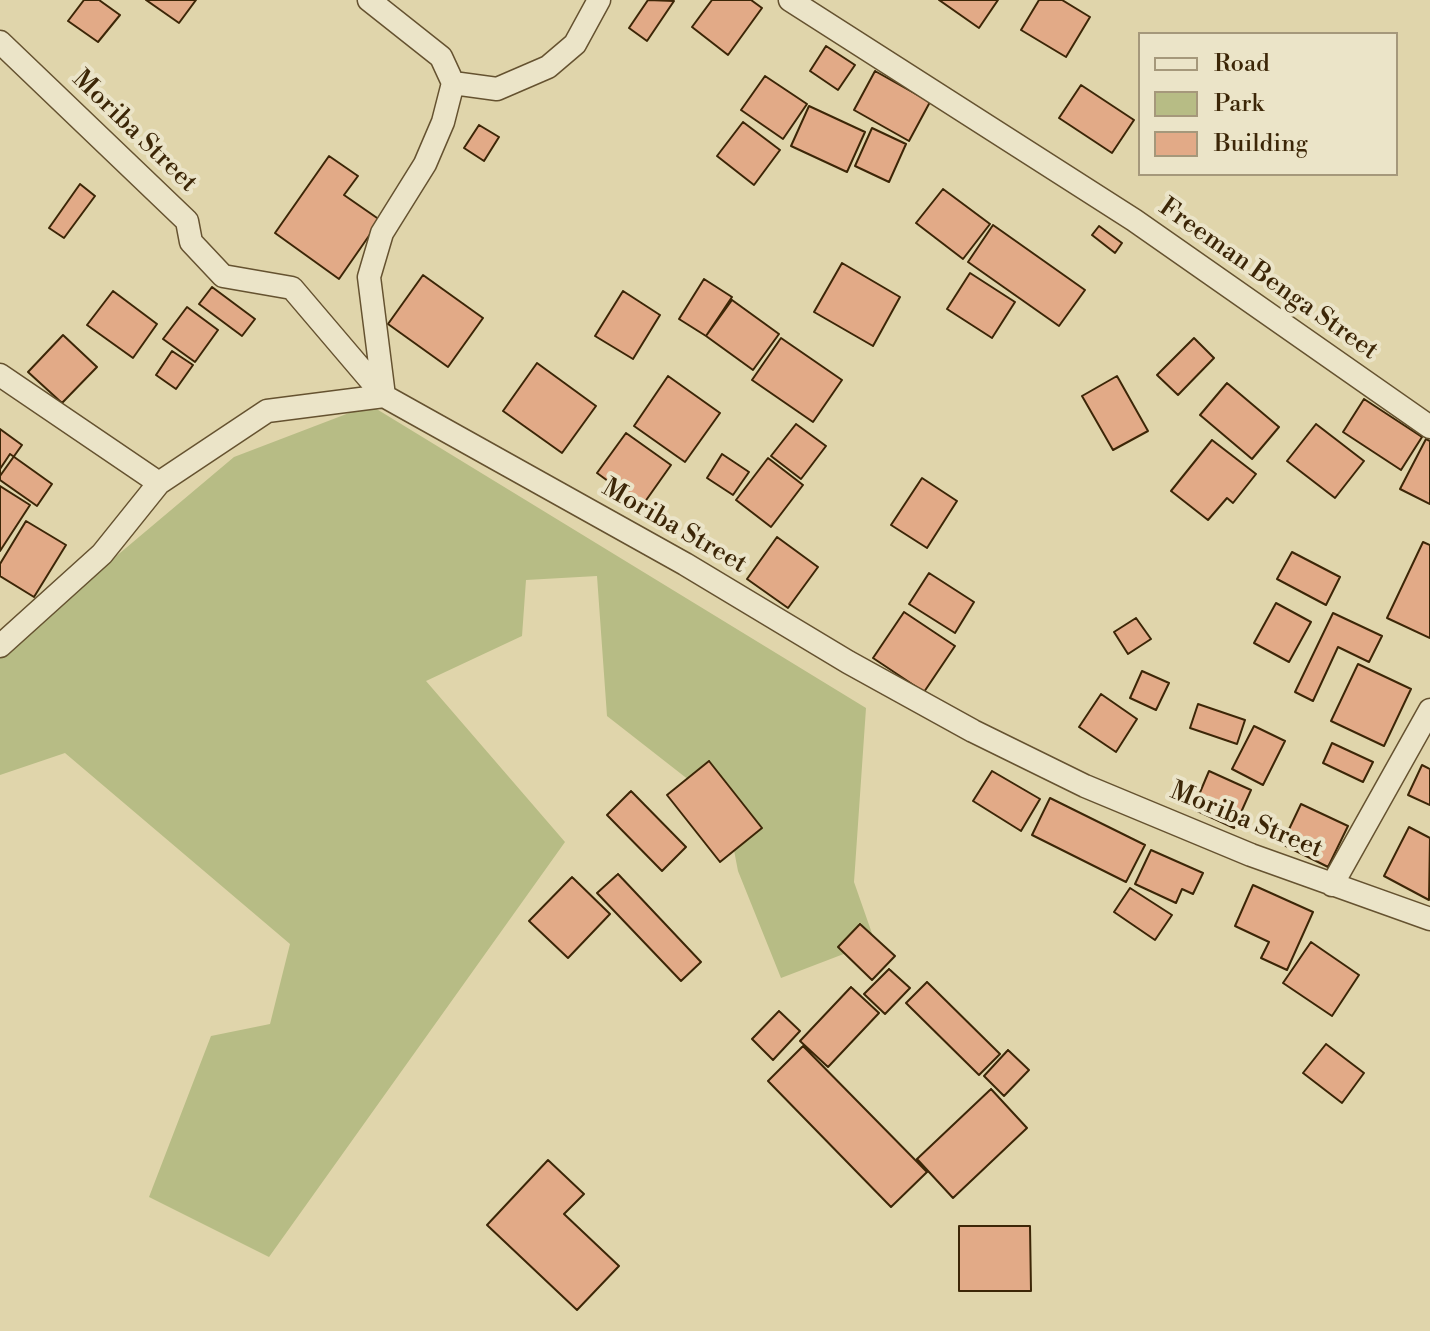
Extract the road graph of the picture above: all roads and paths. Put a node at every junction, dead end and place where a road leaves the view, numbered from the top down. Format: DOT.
graph roads {
  1 [pos="369,0"];
  2 [pos="599,0"];
  3 [pos="790,0"];
  4 [pos="0,42"];
  5 [pos="453,83"];
  6 [pos="0,375"];
  7 [pos="384,396"];
  8 [pos="1430,427"];
  9 [pos="159,483"];
  10 [pos="0,646"];
  11 [pos="1430,710"];
  12 [pos="1332,885"];
  13 [pos="1430,919"];
  1 -- 5 [label="street"];
  2 -- 5 [label="street"];
  3 -- 8 [label="street, Freeman Benga Street"];
  4 -- 7 [label="street, Moriba Street"];
  5 -- 7 [label="street"];
  6 -- 9 [label="street"];
  7 -- 9 [label="street"];
  7 -- 12 [label="street, Moriba Street"];
  9 -- 10 [label="street"];
  11 -- 12 [label="street"];
  12 -- 13 [label="street, Moriba Street"];
}
